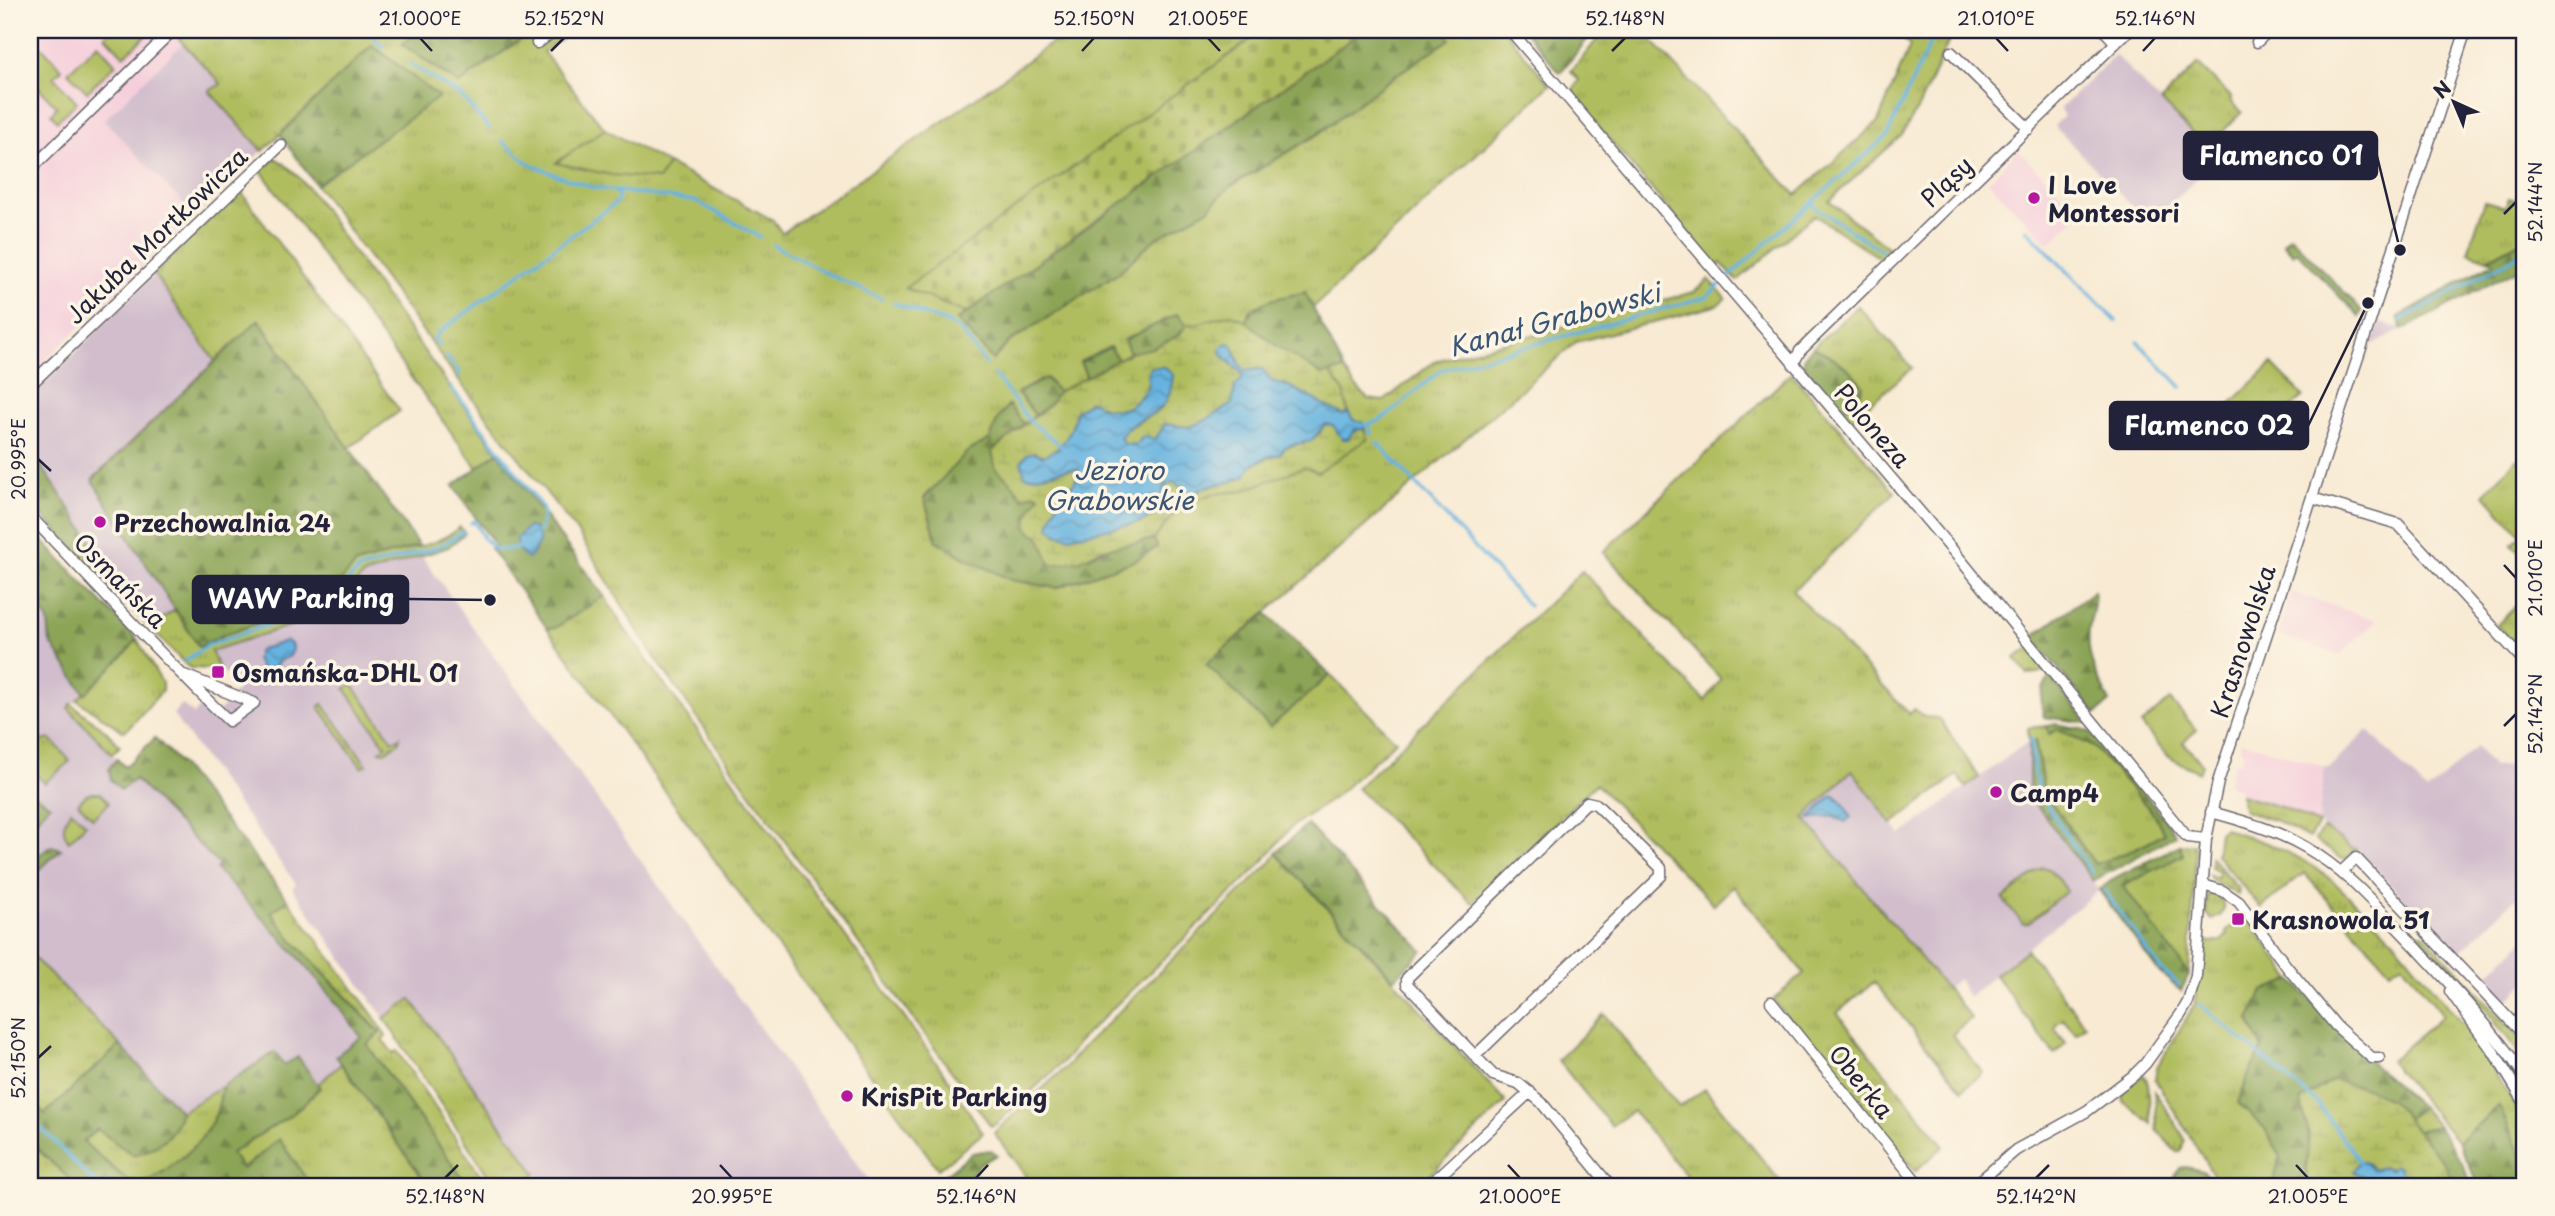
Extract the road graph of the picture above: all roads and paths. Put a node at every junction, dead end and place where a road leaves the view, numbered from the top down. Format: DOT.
graph roads {
  1 [pos="556,30"];
  2 [pos="1510,30"];
  3 [pos="2104,30"];
  4 [pos="2129,30"];
  5 [pos="2269,30"];
  6 [pos="2466,30"];
  7 [pos="172,32"];
  8 [pos="2257,42"];
  9 [pos="537,43"];
  10 [pos="2116,43"];
  11 [pos="1951,52"];
  12 [pos="2029,129"];
  13 [pos="281,145"];
  14 [pos="30,170"];
  15 [pos="1793,364"];
  16 [pos="30,385"];
  17 [pos="2312,498"];
  18 [pos="30,516"];
  19 [pos="2525,662"];
  20 [pos="180,674"];
  21 [pos="2211,812"];
  22 [pos="2206,839"];
  23 [pos="2341,872"];
  24 [pos="2203,885"];
  25 [pos="2422,954"];
  26 [pos="1771,1002"];
  27 [pos="2525,1036"];
  28 [pos="1475,1056"];
  29 [pos="2379,1058"];
  30 [pos="2525,1077"];
  31 [pos="1530,1092"];
  32 [pos="2525,1103"];
  33 [pos="1433,1186"];
  34 [pos="1610,1186"];
  35 [pos="1920,1186"];
  36 [pos="1974,1186"];
  1 -- 9 [label="street"];
  2 -- 15 [label="street, Poloneza"];
  3 -- 10 [label="street"];
  4 -- 10 [label="street, Pląsy"];
  5 -- 8 [label="street"];
  6 -- 17 [label="street, Krasnowolska"];
  7 -- 14 [label="street"];
  10 -- 12 [label="street, Pląsy"];
  11 -- 12 [label="street"];
  12 -- 15 [label="street, Pląsy"];
  13 -- 16 [label="street, Jakuba Mortkowicza"];
  15 -- 22 [label="street, Poloneza"];
  17 -- 19 [label="street"];
  17 -- 21 [label="street, Krasnowolska"];
  18 -- 20 [label="street, Osmańska"];
  20 -- 20 [label="street, Osmańska"];
  21 -- 22 [label="street, Krasnowolska"];
  21 -- 23 [label="street"];
  22 -- 24 [label="street, Krasnowolska"];
  23 -- 25 [label="street"];
  23 -- 27 [label="street"];
  24 -- 29 [label="street"];
  24 -- 36 [label="street, Krasnowolska"];
  25 -- 30 [label="street"];
  25 -- 32 [label="street"];
  26 -- 35 [label="street, Oberka"];
  28 -- 28 [label="street"];
  28 -- 31 [label="street"];
  31 -- 33 [label="street"];
  31 -- 34 [label="street"];
}
